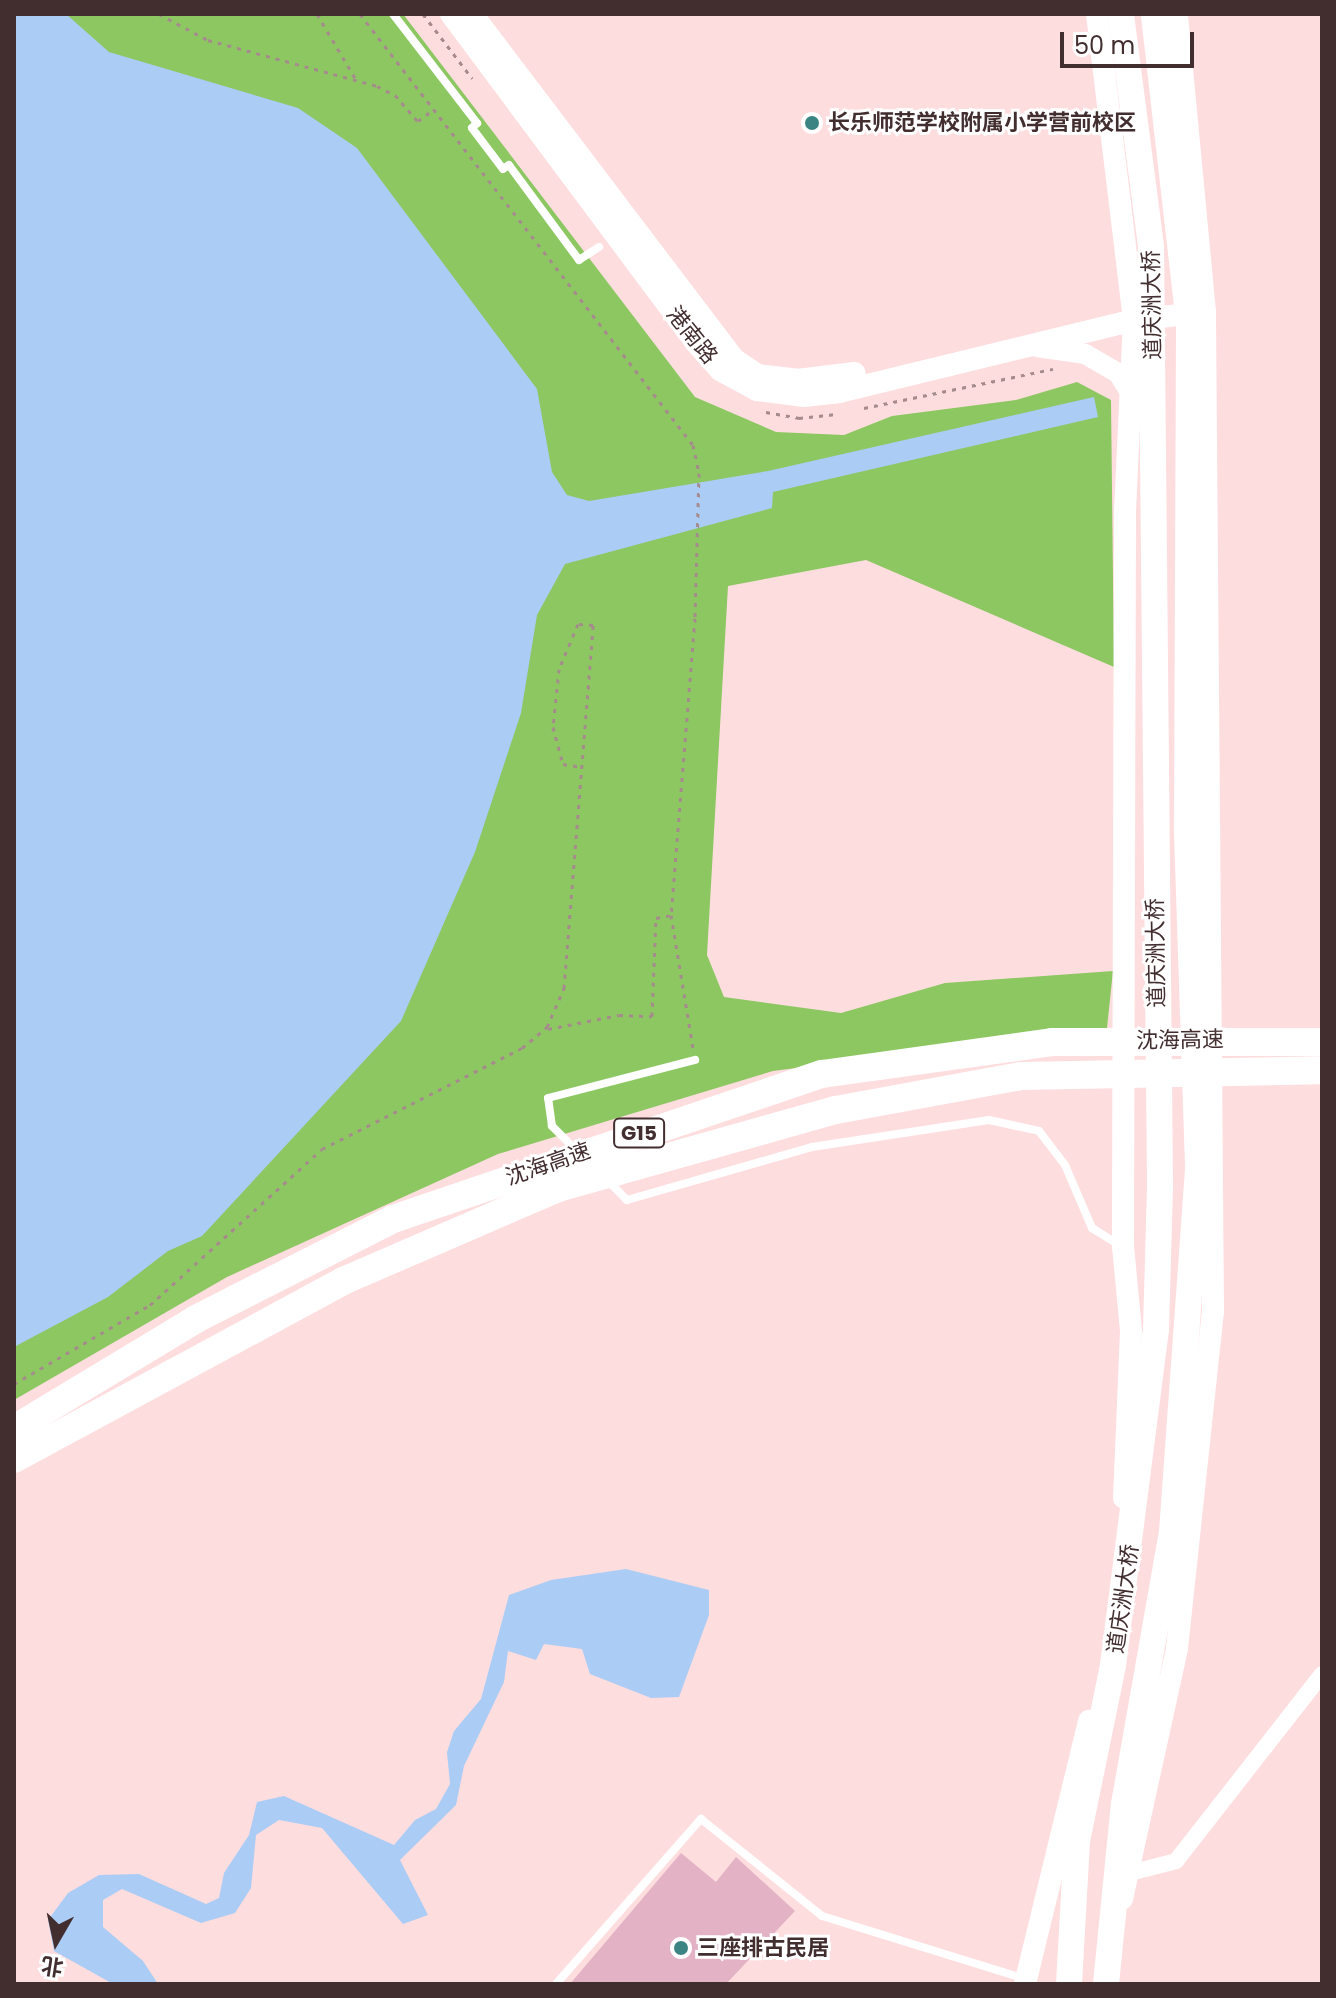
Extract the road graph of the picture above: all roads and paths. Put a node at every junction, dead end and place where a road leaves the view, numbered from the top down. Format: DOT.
graph roads {
  1 [pos="159,14"];
  2 [pos="317,14"];
  3 [pos="360,14"];
  4 [pos="393,14"];
  5 [pos="423,14"];
  6 [pos="451,14"];
  7 [pos="472,14"];
  8 [pos="1097,14"];
  9 [pos="1121,14"];
  10 [pos="1154,14"];
  11 [pos="1177,14"];
  12 [pos="357,81"];
  13 [pos="479,87"];
  14 [pos="433,110"];
  15 [pos="599,247"];
  16 [pos="1204,303"];
  17 [pos="1134,313"];
  18 [pos="1021,347"];
  19 [pos="1068,366"];
  20 [pos="1128,389"];
  21 [pos="856,410"];
  22 [pos="762,411"];
  23 [pos="841,413"];
  24 [pos="582,767"];
  25 [pos="671,915"];
  26 [pos="544,1030"];
  27 [pos="1322,1042"];
  28 [pos="695,1060"];
  29 [pos="1322,1070"];
  30 [pos="1123,1246"];
  31 [pos="14,1384"];
  32 [pos="14,1429"];
  33 [pos="14,1459"];
  34 [pos="1322,1674"];
  35 [pos="1130,1873"];
  36 [pos="1026,1982"];
  37 [pos="556,1984"];
  38 [pos="1069,1984"];
  39 [pos="1095,1984"];
  40 [pos="1106,1984"];
  1 -- 12 [label="path"];
  2 -- 12 [label="path"];
  3 -- 14 [label="path"];
  4 -- 15 [label="lane"];
  5 -- 13 [label="path"];
  6 -- 18 [label="main road, 港南路"];
  7 -- 17 [label="main road, 港南路"];
  8 -- 17 [label="main road"];
  9 -- 38 [label="highway, 道庆洲大桥"];
  10 -- 40 [label="highway, 道庆洲大桥"];
  11 -- 16 [label="main road"];
  12 -- 14 [label="path"];
  14 -- 25 [label="path"];
  16 -- 17 [label="main road, 港南路"];
  16 -- 35 [label="main road"];
  17 -- 18 [label="main road, 港南路"];
  17 -- 20 [label="main road"];
  18 -- 20 [label="street"];
  19 -- 21 [label="path"];
  20 -- 30 [label="main road"];
  22 -- 23 [label="path"];
  24 -- 24 [label="path"];
  24 -- 26 [label="path"];
  25 -- 26 [label="path"];
  25 -- 28 [label="path"];
  26 -- 31 [label="path"];
  27 -- 32 [label="highway, 沈海高速 / G15"];
  28 -- 30 [label="lane"];
  29 -- 33 [label="highway, 沈海高速 / G15"];
  30 -- 36 [label="main road"];
  34 -- 35 [label="street"];
  35 -- 39 [label="main road"];
  36 -- 37 [label="lane"];
}
